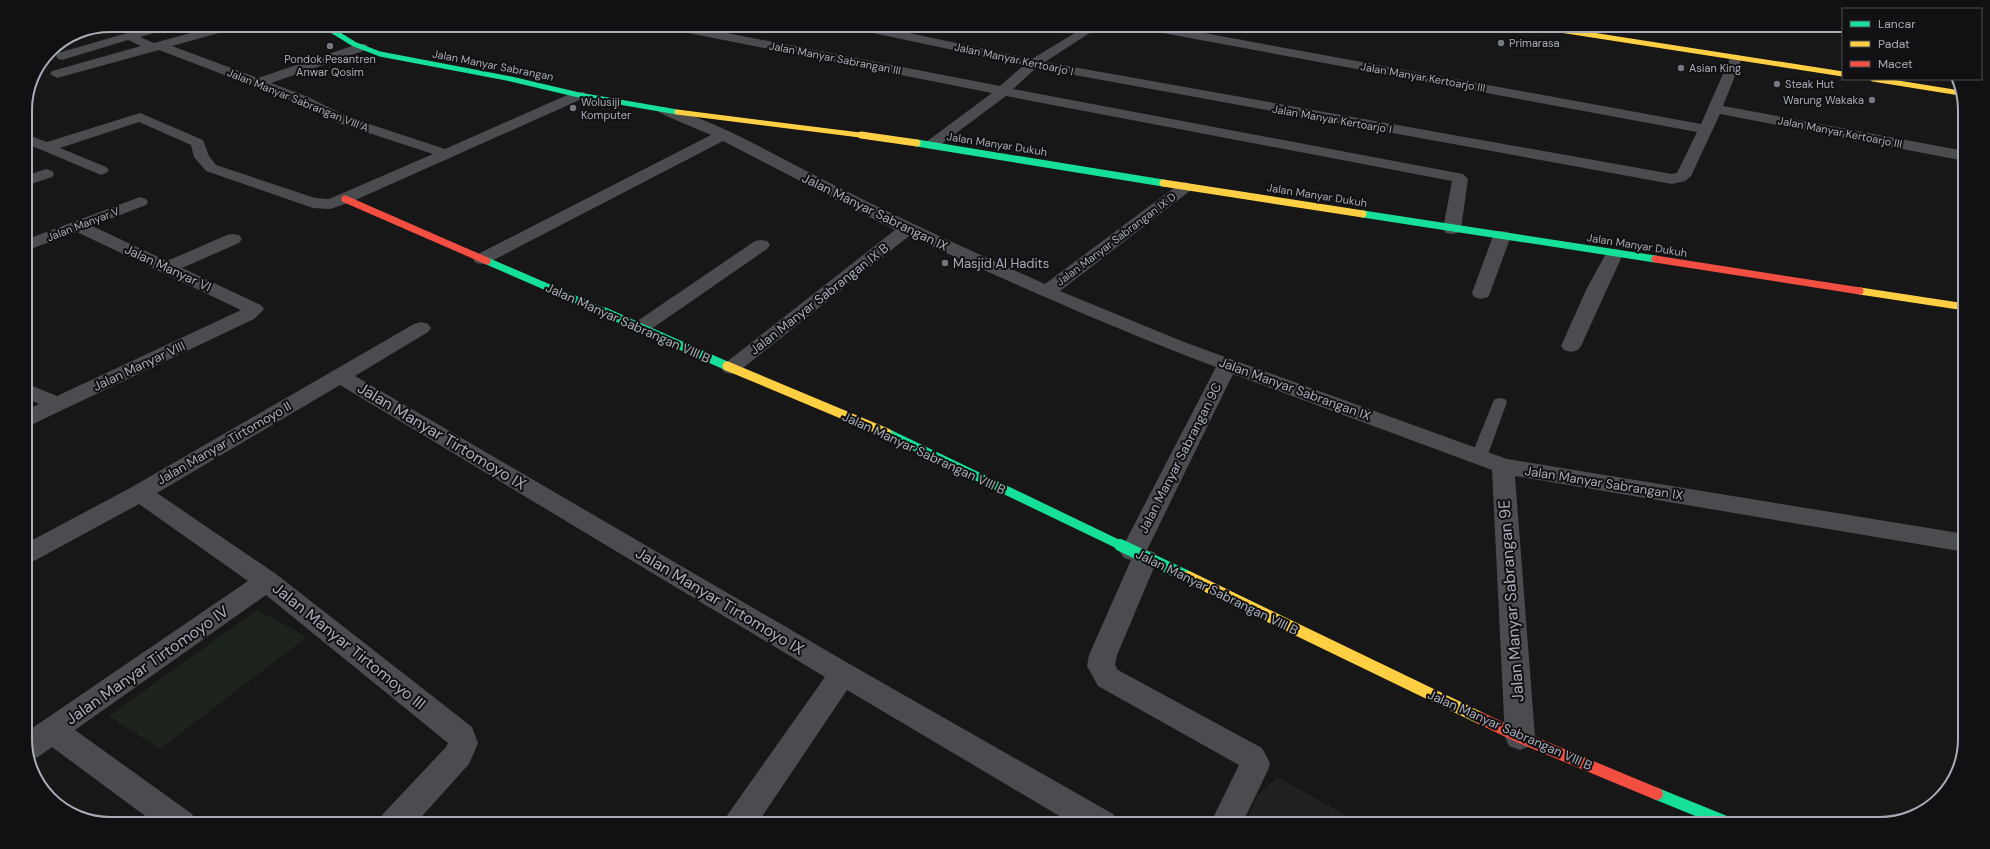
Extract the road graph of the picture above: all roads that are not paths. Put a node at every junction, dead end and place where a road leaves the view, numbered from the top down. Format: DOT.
graph roads {
  1 [pos="143,32"];
  2 [pos="207,32"];
  3 [pos="335,32"];
  4 [pos="704,32"];
  5 [pos="887,32"];
  6 [pos="1085,32"];
  7 [pos="1179,32"];
  8 [pos="1572,32"];
  9 [pos="129,36"];
  10 [pos="156,46"];
  11 [pos="362,47"];
  12 [pos="62,56"];
  13 [pos="1736,58"];
  14 [pos="1034,63"];
  15 [pos="57,74"];
  16 [pos="1842,74"];
  17 [pos="1879,80"];
  18 [pos="258,83"];
  19 [pos="1003,91"];
  20 [pos="1955,92"];
  21 [pos="579,95"];
  22 [pos="1715,109"];
  23 [pos="665,111"];
  24 [pos="1705,129"];
  25 [pos="723,135"];
  26 [pos="32,141"];
  27 [pos="931,145"];
  28 [pos="47,147"];
  29 [pos="446,154"];
  30 [pos="1958,155"];
  31 [pos="101,170"];
  32 [pos="46,174"];
  33 [pos="32,179"];
  34 [pos="1185,186"];
  35 [pos="345,199"];
  36 [pos="140,202"];
  37 [pos="78,226"];
  38 [pos="906,229"];
  39 [pos="1452,229"];
  40 [pos="1502,236"];
  41 [pos="233,239"];
  42 [pos="32,243"];
  43 [pos="761,245"];
  44 [pos="1614,254"];
  45 [pos="482,259"];
  46 [pos="167,268"];
  47 [pos="1047,292"];
  48 [pos="1481,293"];
  49 [pos="1958,306"];
  50 [pos="252,312"];
  51 [pos="422,328"];
  52 [pos="640,328"];
  53 [pos="1571,346"];
  54 [pos="1228,364"];
  55 [pos="731,368"];
  56 [pos="340,376"];
  57 [pos="32,392"];
  58 [pos="1500,402"];
  59 [pos="56,404"];
  60 [pos="32,416"];
  61 [pos="1491,461"];
  62 [pos="140,493"];
  63 [pos="1958,542"];
  64 [pos="32,552"];
  65 [pos="1139,555"];
  66 [pos="267,581"];
  67 [pos="843,674"];
  68 [pos="53,731"];
  69 [pos="1520,737"];
  70 [pos="32,745"];
  71 [pos="171,817"];
  72 [pos="400,817"];
  73 [pos="744,817"];
  74 [pos="1090,817"];
  75 [pos="1229,817"];
  76 [pos="1714,817"];
  1 -- 9 [label="street"];
  2 -- 10 [label="street"];
  3 -- 11 [label="street, Jalan Manyar Sabrangan"];
  4 -- 19 [label="street, Jalan Manyar Sabrangan III"];
  5 -- 14 [label="street, Jalan Manyar Kertoarjo I"];
  6 -- 14 [label="street"];
  7 -- 24 [label="street, Jalan Manyar Kertoarjo III"];
  8 -- 13 [label="street"];
  9 -- 10 [label="street, Jalan Manyar Sabrangan VIII A"];
  9 -- 12 [label="street"];
  10 -- 15 [label="street"];
  10 -- 18 [label="street, Jalan Manyar Sabrangan VIII A"];
  11 -- 18 [label="street"];
  11 -- 21 [label="street, Jalan Manyar Sabrangan"];
  13 -- 16 [label="street"];
  13 -- 22 [label="street, Jalan Manyar Kertoarjo I"];
  14 -- 19 [label="street"];
  14 -- 24 [label="street, Jalan Manyar Kertoarjo I"];
  17 -- 20 [label="street"];
  18 -- 29 [label="street, Jalan Manyar Sabrangan VIII A"];
  19 -- 27 [label="street"];
  19 -- 39 [label="street, Jalan Manyar Sabrangan III"];
  21 -- 23 [label="street, Jalan Manyar Sabrangan"];
  21 -- 29 [label="street"];
  22 -- 24 [label="street, Jalan Manyar Kertoarjo I"];
  22 -- 30 [label="street, Jalan Manyar Kertoarjo III"];
  23 -- 25 [label="street, Jalan Manyar Sabrangan IX"];
  23 -- 27 [label="street, Jalan Manyar Dukuh"];
  25 -- 38 [label="street, Jalan Manyar Sabrangan IX"];
  25 -- 45 [label="street"];
  26 -- 28 [label="street"];
  27 -- 34 [label="street, Jalan Manyar Dukuh"];
  28 -- 31 [label="street"];
  28 -- 35 [label="street"];
  29 -- 35 [label="street"];
  32 -- 33 [label="street"];
  34 -- 39 [label="street, Jalan Manyar Dukuh"];
  34 -- 47 [label="street, Jalan Manyar Sabrangan IX D"];
  35 -- 45 [label="street, Jalan Manyar Sabrangan VIII B"];
  36 -- 37 [label="street, Jalan Manyar V"];
  37 -- 42 [label="street, Jalan Manyar V"];
  37 -- 46 [label="street, Jalan Manyar VI"];
  38 -- 47 [label="street, Jalan Manyar Sabrangan IX"];
  38 -- 55 [label="street, Jalan Manyar Sabrangan IX B"];
  39 -- 40 [label="street, Jalan Manyar Dukuh"];
  40 -- 44 [label="street, Jalan Manyar Dukuh"];
  40 -- 48 [label="street"];
  41 -- 46 [label="street"];
  43 -- 52 [label="street"];
  44 -- 49 [label="street, Jalan Manyar Dukuh"];
  44 -- 53 [label="street"];
  45 -- 52 [label="street, Jalan Manyar Sabrangan VIII B"];
  46 -- 50 [label="street, Jalan Manyar VI"];
  47 -- 54 [label="street, Jalan Manyar Sabrangan IX"];
  50 -- 59 [label="street, Jalan Manyar VIII"];
  51 -- 56 [label="street, Jalan Manyar Tirtomoyo II"];
  52 -- 55 [label="street, Jalan Manyar Sabrangan VIII B"];
  54 -- 61 [label="street, Jalan Manyar Sabrangan IX"];
  54 -- 65 [label="street, Jalan Manyar Sabrangan 9C"];
  55 -- 65 [label="street, Jalan Manyar Sabrangan VIII B"];
  56 -- 62 [label="street, Jalan Manyar Tirtomoyo II"];
  56 -- 67 [label="street, Jalan Manyar Tirtomoyo IX"];
  57 -- 59 [label="street"];
  58 -- 61 [label="lane"];
  59 -- 60 [label="street, Jalan Manyar VIII"];
  61 -- 63 [label="street, Jalan Manyar Sabrangan IX"];
  61 -- 69 [label="street, Jalan Manyar Sabrangan 9E"];
  62 -- 64 [label="street, Jalan Manyar Tirtomoyo II"];
  62 -- 66 [label="street, Jalan Manyar Tirtomoyo III"];
  65 -- 69 [label="street, Jalan Manyar Sabrangan VIII B"];
  65 -- 75 [label="street, Jalan Manyar Sabrangan 9C"];
  66 -- 68 [label="street, Jalan Manyar Tirtomoyo IV"];
  66 -- 72 [label="street, Jalan Manyar Tirtomoyo III"];
  67 -- 73 [label="street"];
  67 -- 74 [label="street, Jalan Manyar Tirtomoyo IX"];
  68 -- 70 [label="street, Jalan Manyar Tirtomoyo IV"];
  68 -- 71 [label="street"];
  69 -- 76 [label="street, Jalan Manyar Sabrangan VIII B"];
}
